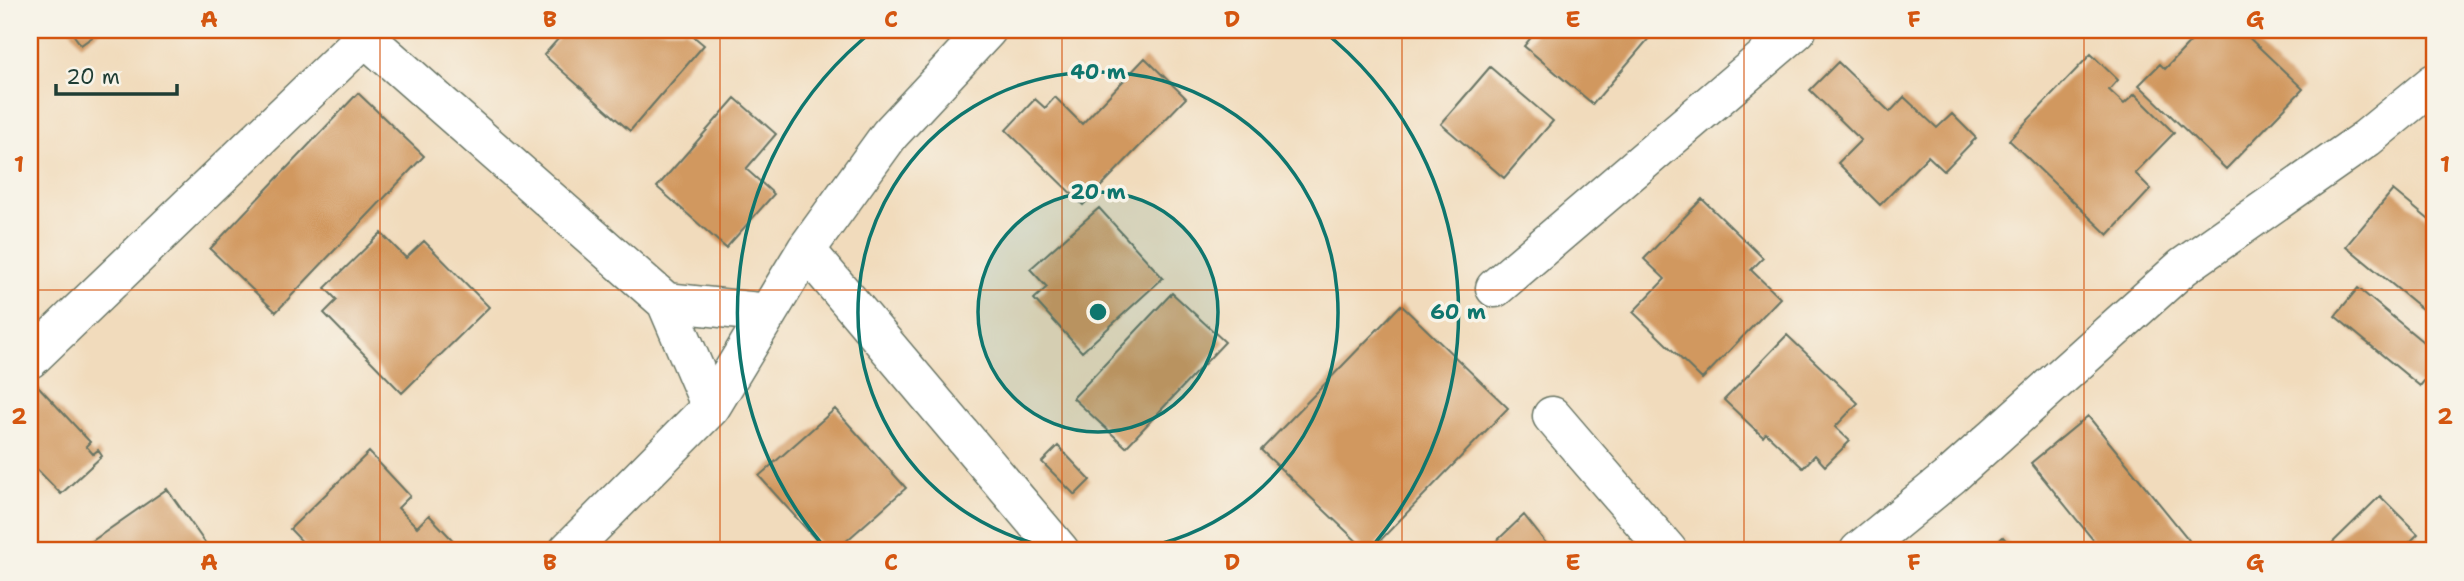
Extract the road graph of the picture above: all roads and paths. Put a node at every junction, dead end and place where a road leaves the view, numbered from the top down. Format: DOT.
graph roads {
  1 [pos="987,30"];
  2 [pos="1797,30"];
  3 [pos="361,34"];
  4 [pos="2434,83"];
  5 [pos="806,250"];
  6 [pos="1495,288"];
  7 [pos="666,302"];
  8 [pos="768,313"];
  9 [pos="30,359"];
  10 [pos="711,407"];
  11 [pos="1552,416"];
  12 [pos="1055,549"];
  13 [pos="568,551"];
  14 [pos="1668,551"];
  15 [pos="1859,551"];
  1 -- 5 [label="street"];
  2 -- 6 [label="street"];
  3 -- 7 [label="street"];
  3 -- 9 [label="street"];
  4 -- 15 [label="street"];
  5 -- 8 [label="street"];
  5 -- 12 [label="street"];
  7 -- 8 [label="street"];
  7 -- 10 [label="street"];
  8 -- 10 [label="street"];
  10 -- 13 [label="street"];
  11 -- 14 [label="street"];
}
